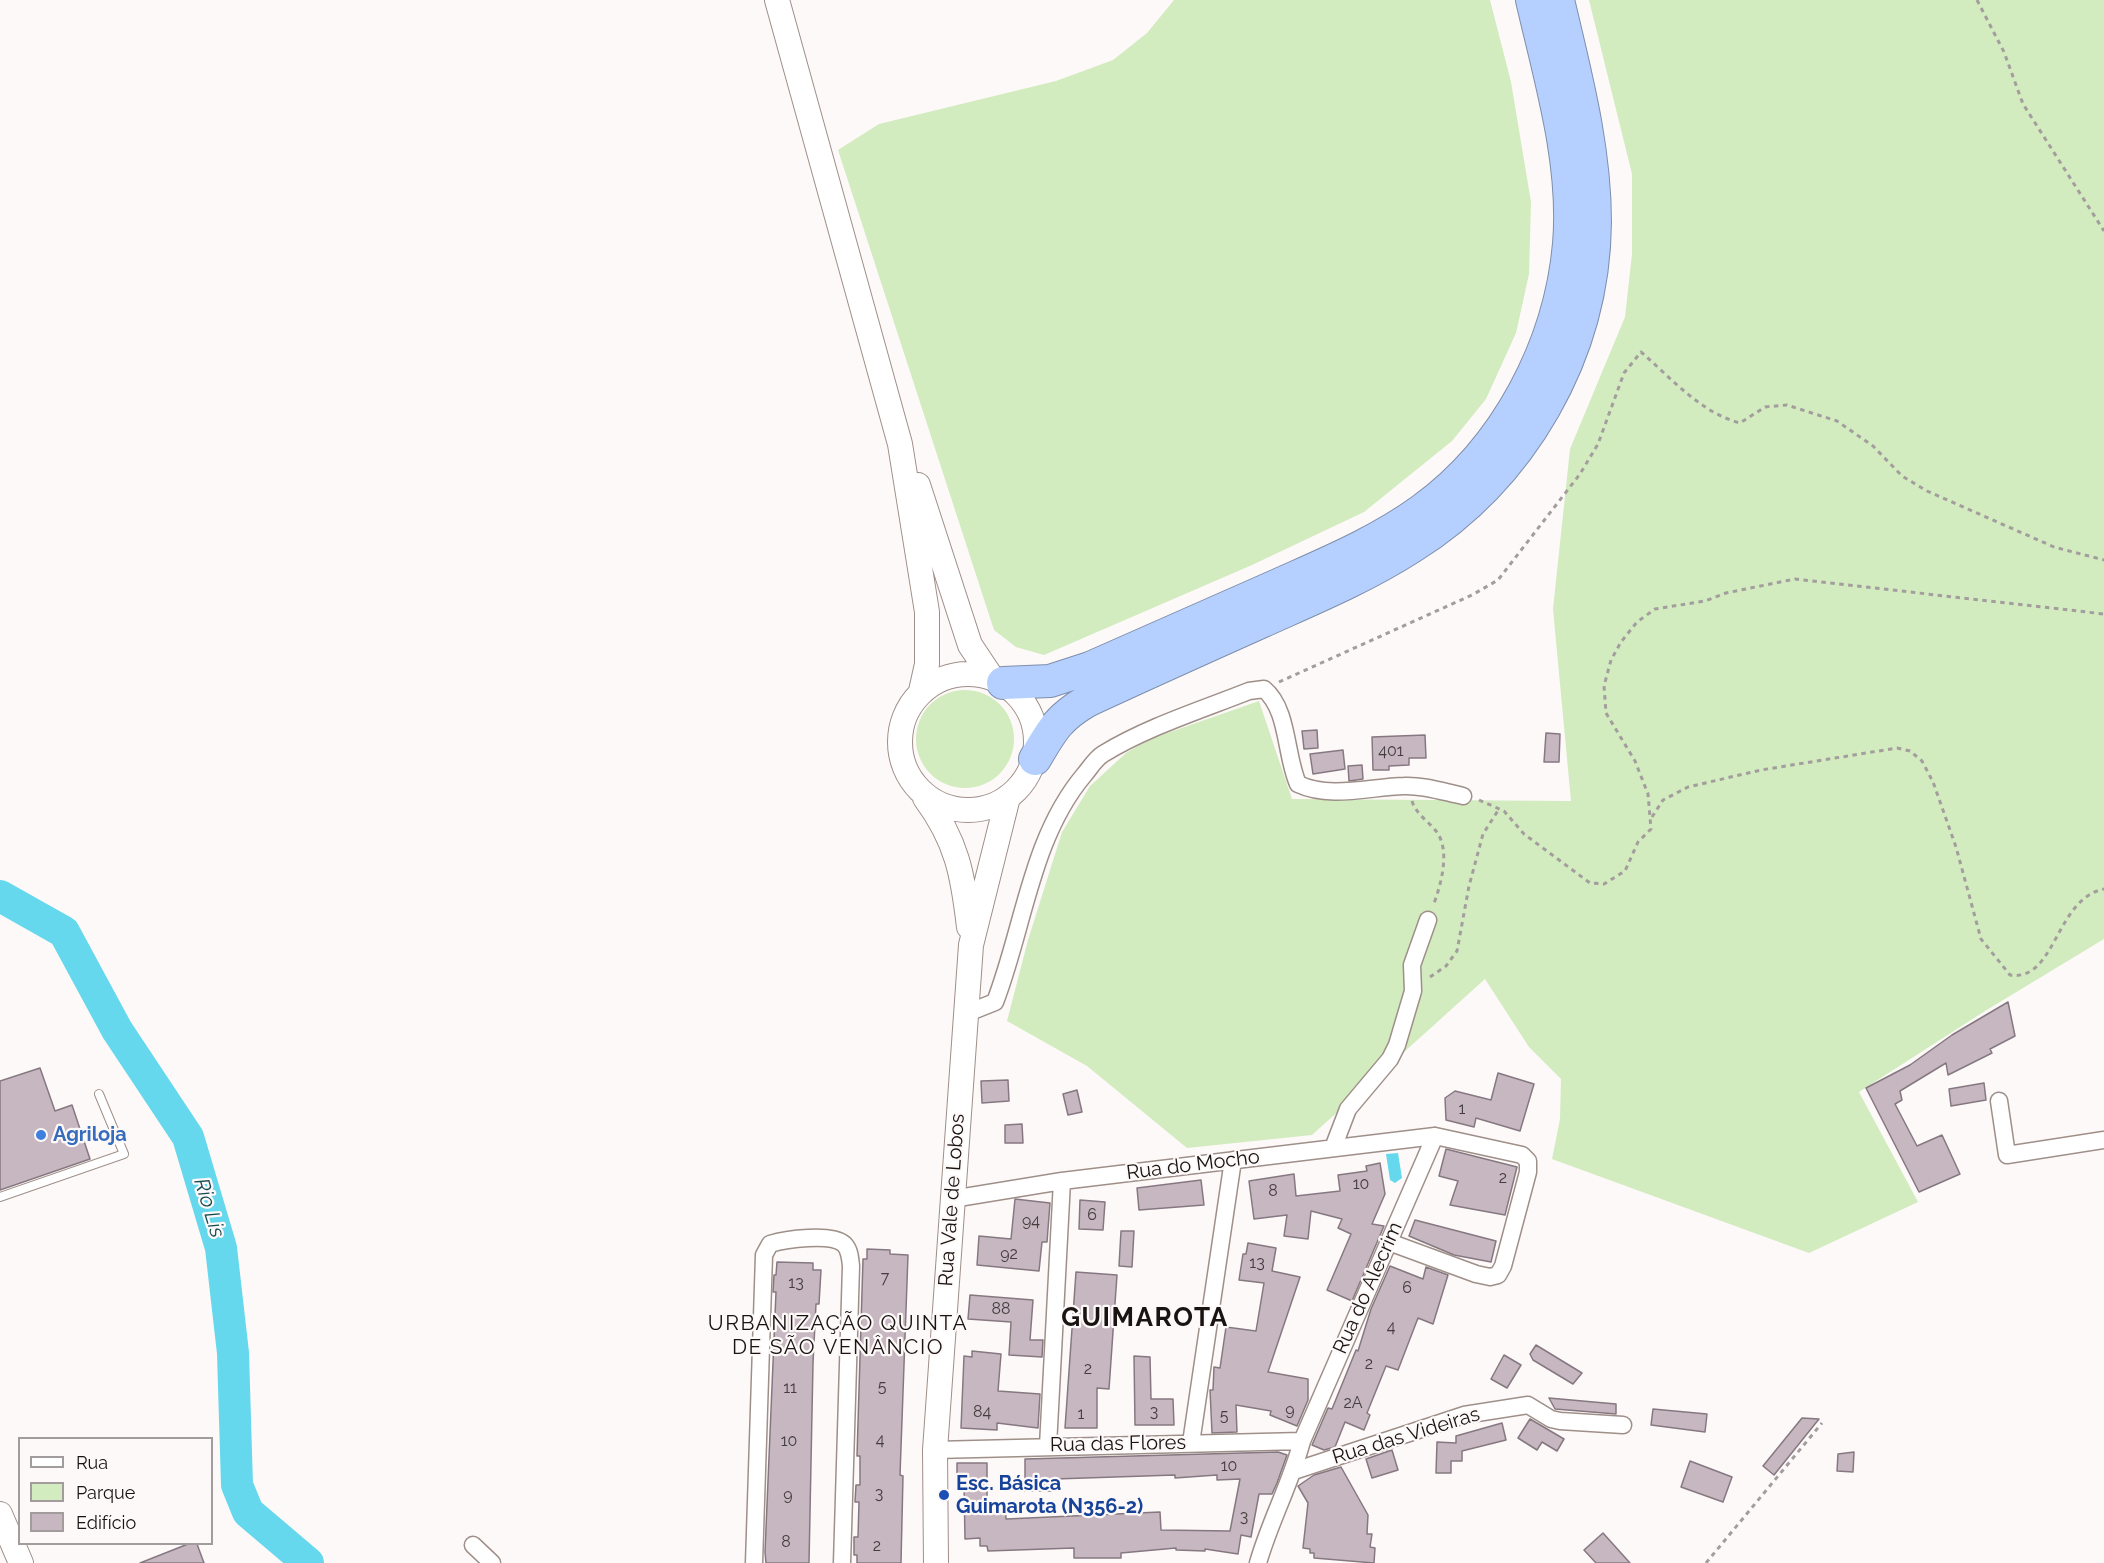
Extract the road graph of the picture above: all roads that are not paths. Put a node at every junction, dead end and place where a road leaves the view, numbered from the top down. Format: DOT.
graph roads {
  1 [pos="777,0"];
  2 [pos="1532,0"];
  3 [pos="1558,0"];
  4 [pos="900,444"];
  5 [pos="998,680"];
  6 [pos="921,691"];
  7 [pos="1035,759"];
  8 [pos="921,792"];
  9 [pos="1463,796"];
  10 [pos="1008,797"];
  11 [pos="1428,920"];
  12 [pos="971,945"];
  13 [pos="965,1014"];
  14 [pos="99,1094"];
  15 [pos="1999,1101"];
  16 [pos="1435,1136"];
  17 [pos="2104,1140"];
  18 [pos="1333,1148"];
  19 [pos="1233,1160"];
  20 [pos="1062,1181"];
  21 [pos="0,1197"];
  22 [pos="952,1199"];
  23 [pos="1389,1242"];
  24 [pos="1623,1425"];
  25 [pos="1302,1441"];
  26 [pos="1191,1443"];
  27 [pos="1048,1446"];
  28 [pos="935,1450"];
  29 [pos="1294,1471"];
  30 [pos="0,1514"];
  31 [pos="473,1545"];
  32 [pos="21,1563"];
  33 [pos="492,1563"];
  34 [pos="754,1563"];
  35 [pos="842,1563"];
  36 [pos="936,1563"];
  37 [pos="1258,1563"];
  1 -- 4 [label="main road"];
  2 -- 5 [label="highway"];
  3 -- 7 [label="highway"];
  4 -- 5 [label="main road"];
  4 -- 6 [label="main road"];
  5 -- 6 [label="main road"];
  5 -- 7 [label="main road"];
  6 -- 8 [label="main road"];
  7 -- 10 [label="main road"];
  8 -- 10 [label="main road"];
  8 -- 12 [label="main road"];
  9 -- 13 [label="street"];
  10 -- 12 [label="main road"];
  11 -- 18 [label="street"];
  12 -- 13 [label="main road, Rua Vale de Lobos"];
  13 -- 22 [label="main road, Rua Vale de Lobos"];
  14 -- 21 [label="lane"];
  15 -- 17 [label="street"];
  16 -- 18 [label="street, Rua do Mocho"];
  16 -- 23 [label="street, Rua do Alecrim"];
  16 -- 23 [label="street, Rua do Mocho"];
  18 -- 19 [label="street, Rua do Mocho"];
  19 -- 20 [label="street, Rua do Mocho"];
  19 -- 26 [label="street"];
  20 -- 22 [label="street, Rua do Mocho"];
  20 -- 27 [label="street"];
  22 -- 28 [label="main road, Rua Vale de Lobos"];
  23 -- 25 [label="street, Rua do Alecrim"];
  24 -- 29 [label="street, Rua das Videiras"];
  25 -- 26 [label="street, Rua das Flores"];
  25 -- 29 [label="street, Rua do Alecrim"];
  26 -- 27 [label="street, Rua das Flores"];
  27 -- 28 [label="street, Rua das Flores"];
  28 -- 36 [label="main road, Rua Vale de Lobos"];
  29 -- 37 [label="street, Rua do Alecrim"];
  30 -- 32 [label="main road"];
  31 -- 33 [label="street"];
  34 -- 35 [label="street"];
}
